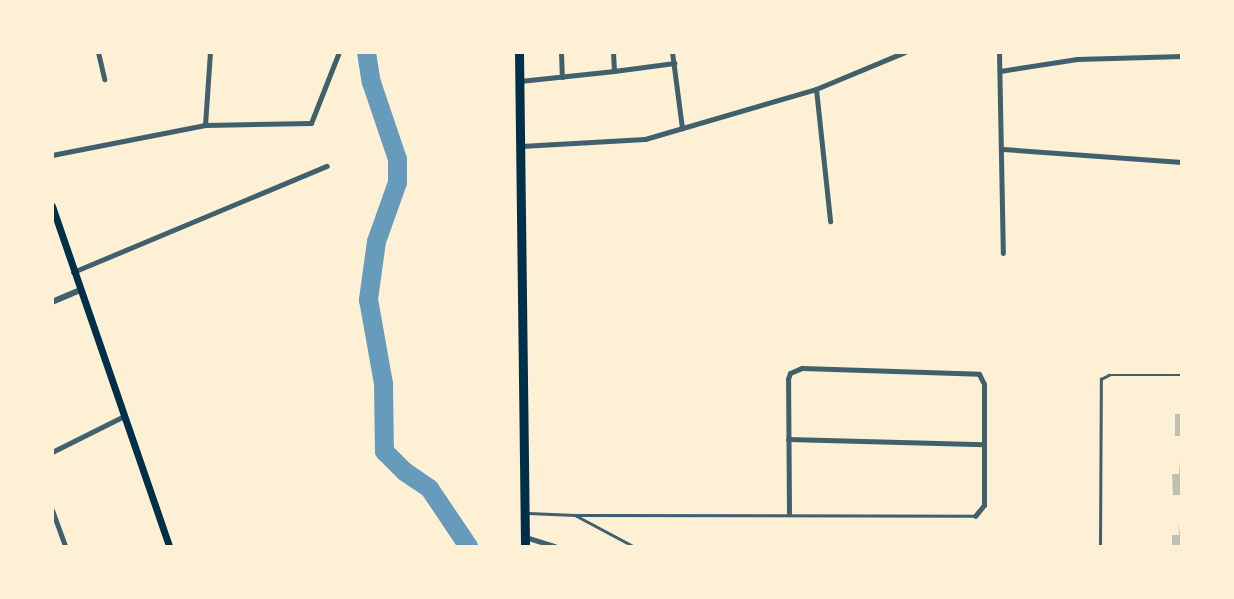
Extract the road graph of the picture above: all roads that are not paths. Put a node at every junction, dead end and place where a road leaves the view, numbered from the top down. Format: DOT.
graph roads {
  1 [pos="98,52"];
  2 [pos="210,52"];
  3 [pos="339,52"];
  4 [pos="519,52"];
  5 [pos="561,52"];
  6 [pos="613,52"];
  7 [pos="673,52"];
  8 [pos="905,52"];
  9 [pos="999,52"];
  10 [pos="1181,56"];
  11 [pos="674,63"];
  12 [pos="614,71"];
  13 [pos="1000,71"];
  14 [pos="562,77"];
  15 [pos="104,79"];
  16 [pos="520,81"];
  17 [pos="816,89"];
  18 [pos="205,125"];
  19 [pos="682,128"];
  20 [pos="521,146"];
  21 [pos="1003,149"];
  22 [pos="52,155"];
  23 [pos="1181,162"];
  24 [pos="327,166"];
  25 [pos="52,206"];
  26 [pos="830,221"];
  27 [pos="1003,253"];
  28 [pos="73,272"];
  29 [pos="78,291"];
  30 [pos="52,302"];
  31 [pos="1181,375"];
  32 [pos="124,416"];
  33 [pos="788,439"];
  34 [pos="984,444"];
  35 [pos="52,452"];
  36 [pos="52,510"];
  37 [pos="524,513"];
  38 [pos="789,513"];
  39 [pos="575,515"];
  40 [pos="975,516"];
  41 [pos="525,542"];
  42 [pos="65,547"];
  43 [pos="169,547"];
  44 [pos="555,547"];
  45 [pos="633,547"];
  46 [pos="1100,547"];
  1 -- 15 [label="street"];
  2 -- 18 [label="street"];
  3 -- 18 [label="street"];
  4 -- 16 [label="highway"];
  5 -- 14 [label="street"];
  6 -- 12 [label="street"];
  7 -- 11 [label="street"];
  8 -- 17 [label="street"];
  9 -- 13 [label="street"];
  10 -- 13 [label="street"];
  11 -- 12 [label="street"];
  11 -- 19 [label="street"];
  12 -- 14 [label="street"];
  13 -- 21 [label="street"];
  14 -- 16 [label="street"];
  16 -- 20 [label="highway"];
  17 -- 19 [label="street"];
  17 -- 26 [label="street"];
  18 -- 22 [label="street"];
  19 -- 20 [label="street"];
  20 -- 37 [label="highway"];
  21 -- 23 [label="street"];
  21 -- 27 [label="street"];
  24 -- 28 [label="street"];
  25 -- 28 [label="main road"];
  28 -- 29 [label="main road"];
  29 -- 30 [label="street"];
  29 -- 32 [label="main road"];
  31 -- 46 [label="lane"];
  32 -- 35 [label="street"];
  32 -- 43 [label="main road"];
  33 -- 34 [label="street"];
  33 -- 34 [label="street"];
  33 -- 38 [label="street"];
  34 -- 40 [label="street"];
  36 -- 42 [label="street"];
  37 -- 39 [label="lane"];
  37 -- 41 [label="highway"];
  38 -- 39 [label="lane"];
  38 -- 40 [label="lane"];
  39 -- 45 [label="lane"];
  41 -- 44 [label="street"];
}
